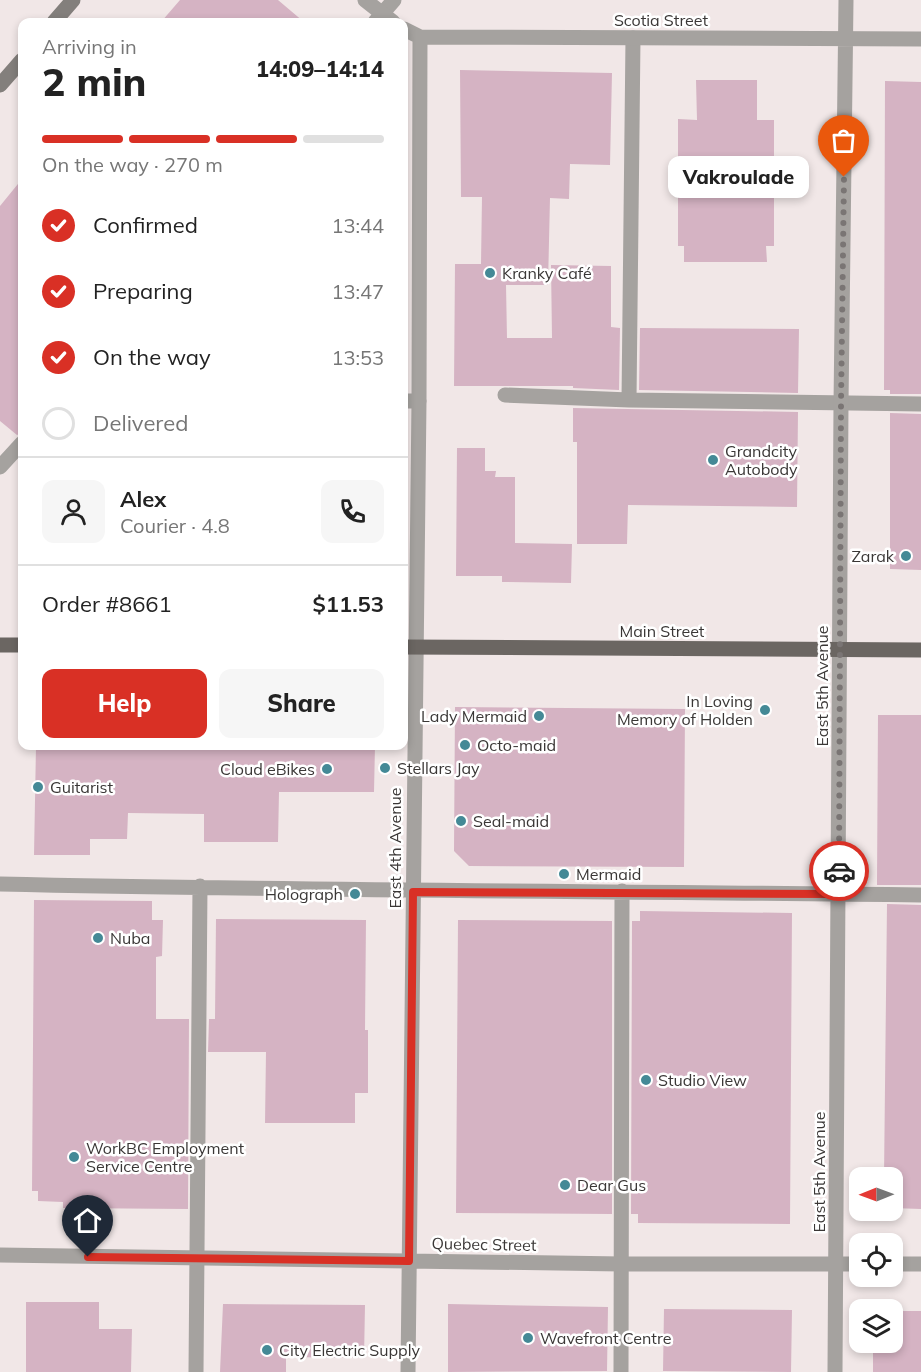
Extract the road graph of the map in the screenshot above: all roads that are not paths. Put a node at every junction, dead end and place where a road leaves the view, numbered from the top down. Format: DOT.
graph roads {
  1 [pos="72,0"];
  2 [pos="365,0"];
  3 [pos="394,0"];
  4 [pos="846,0"];
  5 [pos="57,18"];
  6 [pos="382,18"];
  7 [pos="385,18"];
  8 [pos="408,31"];
  9 [pos="420,37"];
  10 [pos="633,38"];
  11 [pos="846,39"];
  12 [pos="921,39"];
  13 [pos="18,65"];
  14 [pos="0,85"];
  15 [pos="505,395"];
  16 [pos="628,400"];
  17 [pos="411,401"];
  18 [pos="841,404"];
  19 [pos="921,404"];
  20 [pos="18,447"];
  21 [pos="0,467"];
  22 [pos="0,645"];
  23 [pos="18,645"];
  24 [pos="409,647"];
  25 [pos="840,650"];
  26 [pos="921,650"];
  27 [pos="0,884"];
  28 [pos="200,886"];
  29 [pos="622,891"];
  30 [pos="413,892"];
  31 [pos="839,894"];
  32 [pos="921,895"];
  33 [pos="0,1256"];
  34 [pos="198,1259"];
  35 [pos="409,1261"];
  36 [pos="836,1263"];
  37 [pos="622,1264"];
  38 [pos="849,1264"];
  39 [pos="903,1264"];
  40 [pos="921,1264"];
  41 [pos="196,1372"];
  42 [pos="408,1372"];
  43 [pos="621,1372"];
  44 [pos="835,1372"];
  1 -- 5 [label="main road"];
  2 -- 6 [label="street"];
  3 -- 7 [label="street"];
  4 -- 11 [label="street, East 5th Avenue"];
  8 -- 9 [label="street, Scotia Street"];
  9 -- 10 [label="street, Scotia Street"];
  9 -- 17 [label="street, East 4th Avenue"];
  10 -- 11 [label="street, Scotia Street"];
  10 -- 16 [label="street"];
  11 -- 12 [label="street, Scotia Street"];
  11 -- 18 [label="street, East 5th Avenue"];
  13 -- 14 [label="main road"];
  15 -- 16 [label="street"];
  16 -- 18 [label="street"];
  17 -- 24 [label="street, East 4th Avenue"];
  18 -- 19 [label="street"];
  18 -- 25 [label="street, East 5th Avenue"];
  20 -- 21 [label="street"];
  22 -- 23 [label="main road"];
  24 -- 25 [label="main road, Main Street"];
  24 -- 30 [label="street, East 4th Avenue"];
  25 -- 26 [label="main road, Main Street"];
  25 -- 31 [label="street, East 5th Avenue"];
  27 -- 28 [label="street"];
  28 -- 30 [label="street"];
  28 -- 34 [label="street"];
  29 -- 30 [label="street"];
  29 -- 31 [label="street"];
  29 -- 37 [label="street"];
  30 -- 35 [label="street, East 4th Avenue"];
  31 -- 32 [label="street"];
  31 -- 36 [label="street, East 5th Avenue"];
  33 -- 34 [label="street, Quebec Street"];
  34 -- 35 [label="street, Quebec Street"];
  34 -- 41 [label="street"];
  35 -- 37 [label="street, Quebec Street"];
  35 -- 42 [label="street, East 4th Avenue"];
  36 -- 37 [label="street, Quebec Street"];
  36 -- 38 [label="street, Quebec Street"];
  36 -- 44 [label="street, East 5th Avenue"];
  37 -- 43 [label="street"];
  39 -- 40 [label="street"];
}
